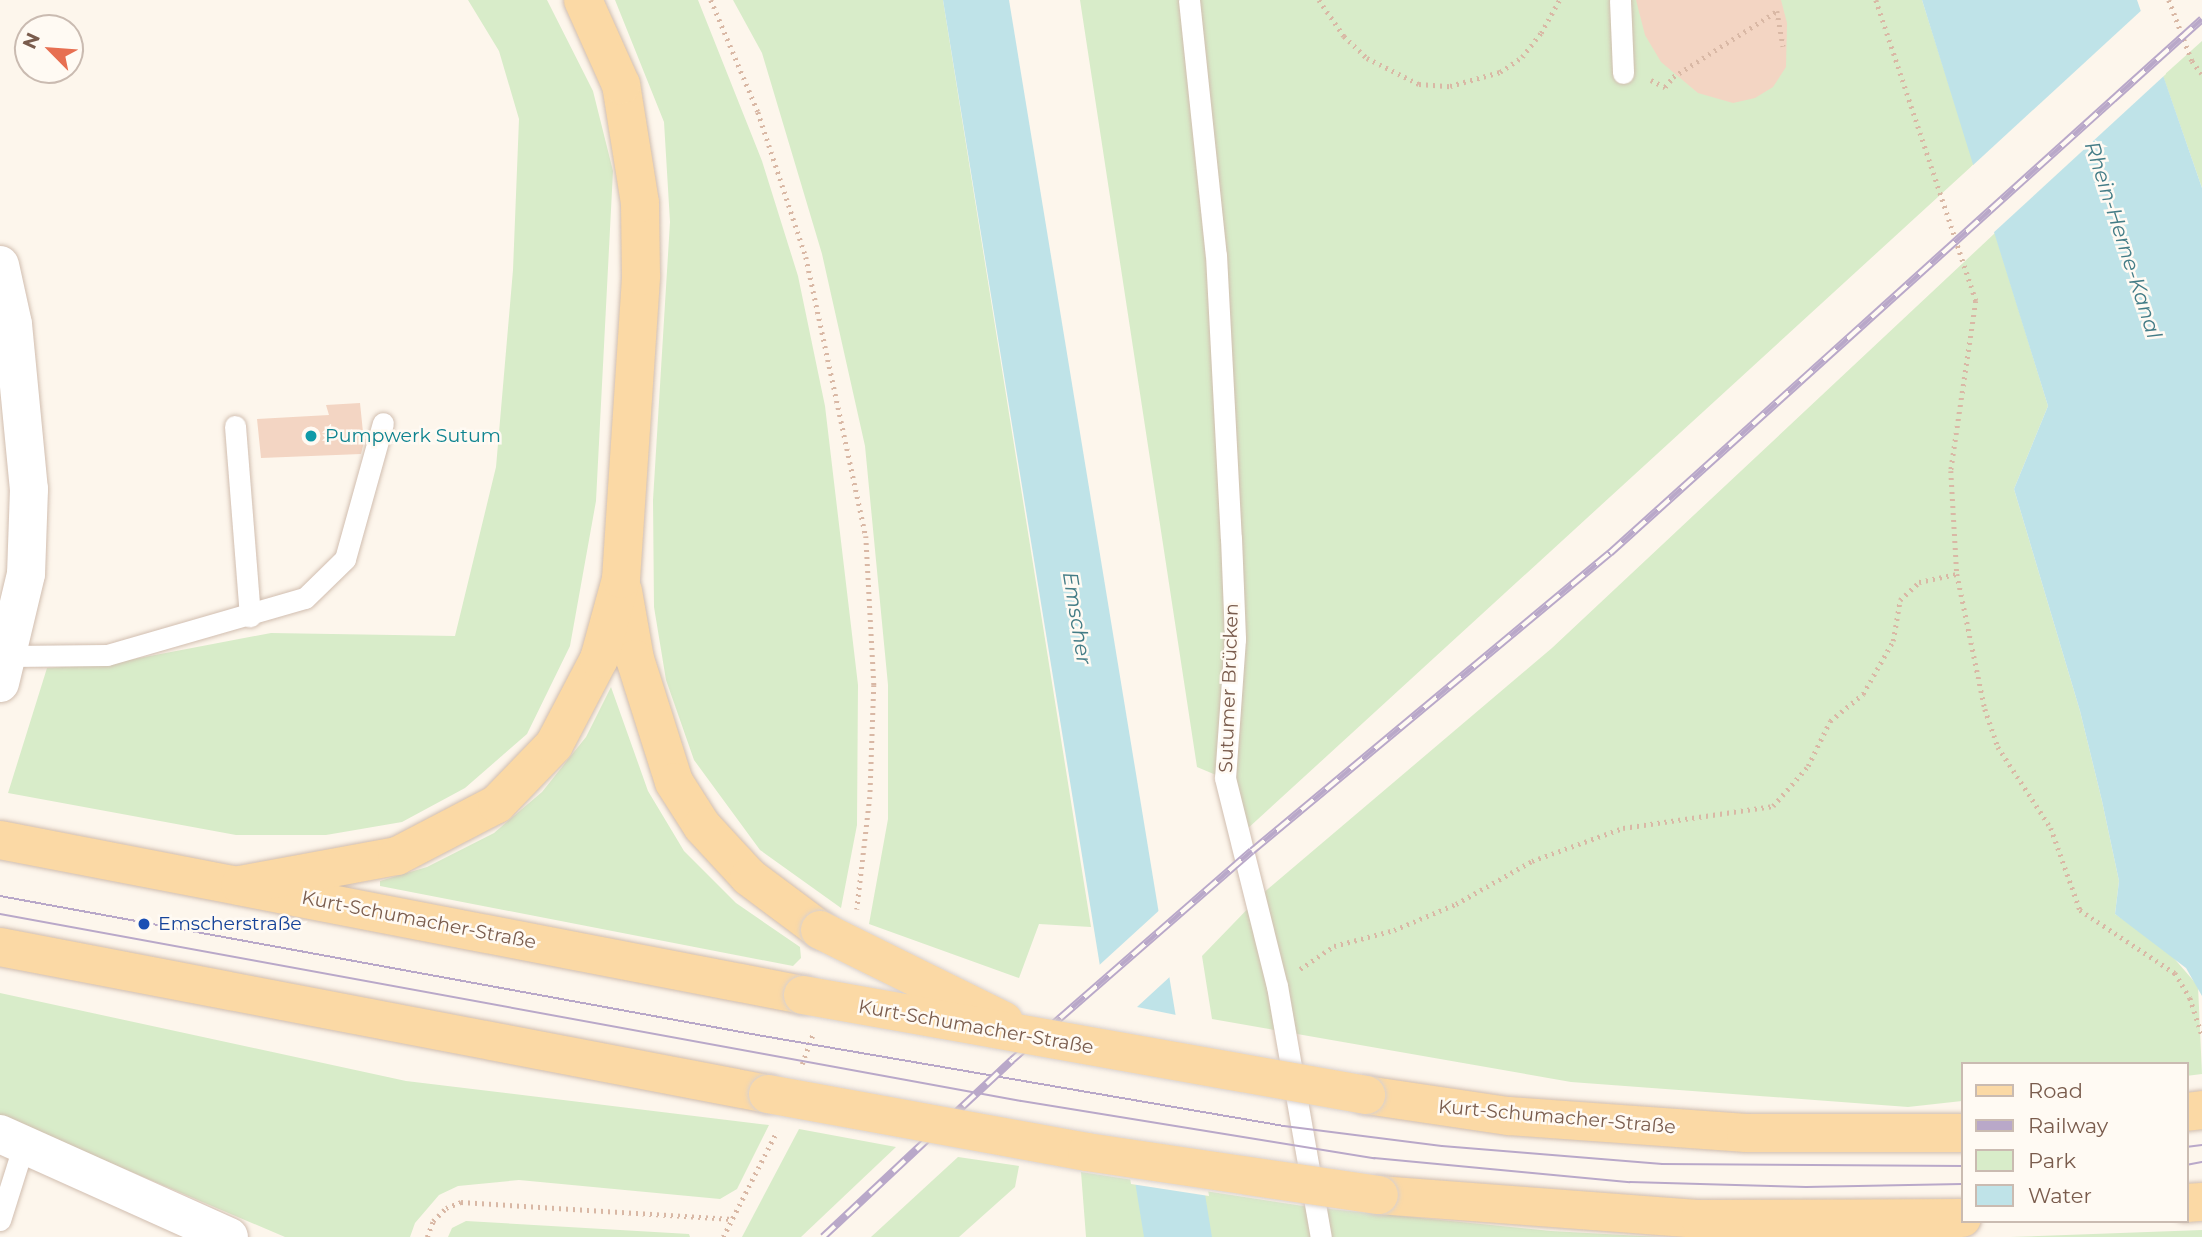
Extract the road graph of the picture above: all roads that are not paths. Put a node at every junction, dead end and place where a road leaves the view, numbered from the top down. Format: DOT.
graph roads {
  1 [pos="583,0"];
  2 [pos="1189,0"];
  3 [pos="1620,0"];
  4 [pos="1623,72"];
  5 [pos="0,265"];
  6 [pos="383,423"];
  7 [pos="235,426"];
  8 [pos="621,579"];
  9 [pos="250,616"];
  10 [pos="3,664"];
  11 [pos="0,840"];
  12 [pos="240,886"];
  13 [pos="0,947"];
  14 [pos="1040,1040"];
  15 [pos="1960,1133"];
  16 [pos="12,1139"];
  17 [pos="1960,1218"];
  18 [pos="0,1220"];
  19 [pos="229,1237"];
  20 [pos="1321,1237"];
  1 -- 8 [label="main road"];
  2 -- 20 [label="lane, Sutumer Brücken"];
  3 -- 4 [label="lane"];
  5 -- 10 [label="street"];
  6 -- 9 [label="lane"];
  7 -- 9 [label="lane"];
  8 -- 12 [label="main road"];
  8 -- 14 [label="main road, bridge"];
  9 -- 10 [label="lane"];
  11 -- 12 [label="main road, Kurt-Schumacher-Straße"];
  12 -- 14 [label="main road, Kurt-Schumacher-Straße, bridge"];
  13 -- 17 [label="main road, bridge"];
  14 -- 15 [label="main road, Kurt-Schumacher-Straße, bridge"];
  16 -- 18 [label="lane"];
  16 -- 19 [label="street"];
}
